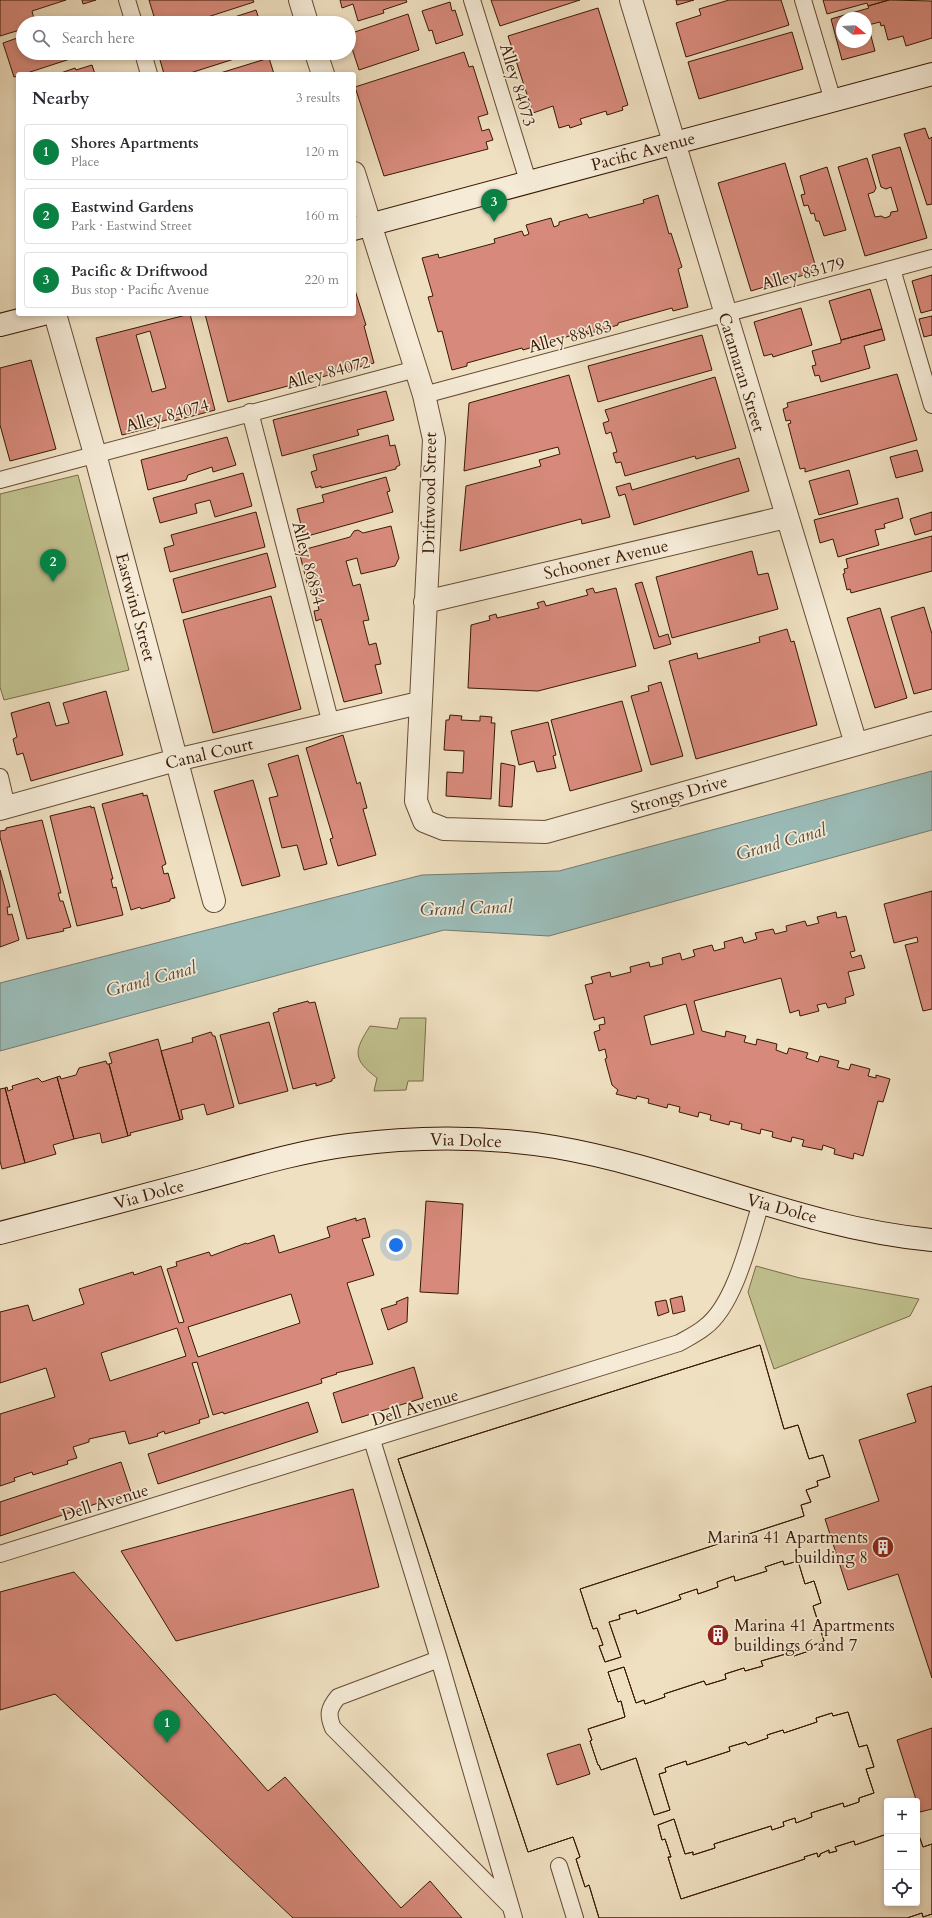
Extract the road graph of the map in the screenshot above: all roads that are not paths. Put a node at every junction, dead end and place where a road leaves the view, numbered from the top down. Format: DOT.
graph roads {
  1 [pos="127,0"];
  2 [pos="300,0"];
  3 [pos="472,0"];
  4 [pos="631,0"];
  5 [pos="803,0"];
  6 [pos="132,16"];
  7 [pos="305,16"];
  8 [pos="145,60"];
  9 [pos="318,60"];
  10 [pos="148,72"];
  11 [pos="322,72"];
  12 [pos="932,74"];
  13 [pos="833,101"];
  14 [pos="672,143"];
  15 [pos="528,181"];
  16 [pos="356,186"];
  17 [pos="362,227"];
  18 [pos="932,258"];
  19 [pos="892,269"];
  20 [pos="725,314"];
  21 [pos="35,316"];
  22 [pos="56,316"];
  23 [pos="0,325"];
  24 [pos="416,369"];
  25 [pos="424,395"];
  26 [pos="932,405"];
  27 [pos="250,412"];
  28 [pos="95,454"];
  29 [pos="0,480"];
  30 [pos="786,517"];
  31 [pos="425,602"];
  32 [pos="419,703"];
  33 [pos="932,723"];
  34 [pos="331,724"];
  35 [pos="856,744"];
  36 [pos="176,760"];
  37 [pos="0,777"];
  38 [pos="3,808"];
  39 [pos="424,821"];
  40 [pos="214,901"];
  41 [pos="761,1203"];
  42 [pos="0,1233"];
  43 [pos="932,1240"];
  44 [pos="372,1440"];
  45 [pos="0,1554"];
  46 [pos="439,1659"];
  47 [pos="558,1866"];
  48 [pos="512,1913"];
  49 [pos="575,1918"];
  1 -- 6 [label="lane"];
  2 -- 7 [label="street"];
  3 -- 15 [label="lane, Alley 84073"];
  4 -- 14 [label="street, Catamaran Street"];
  5 -- 13 [label="lane"];
  8 -- 10 [label="lane"];
  9 -- 11 [label="street"];
  12 -- 13 [label="street, Pacific Avenue"];
  13 -- 14 [label="street, Pacific Avenue"];
  14 -- 15 [label="street, Pacific Avenue"];
  14 -- 20 [label="street, Catamaran Street"];
  15 -- 17 [label="street, Pacific Avenue"];
  16 -- 17 [label="street, Driftwood Street"];
  17 -- 24 [label="street, Driftwood Street"];
  18 -- 19 [label="lane, Alley 83179"];
  19 -- 20 [label="lane, Alley 83179"];
  19 -- 26 [label="lane"];
  20 -- 25 [label="lane, Alley 88183"];
  20 -- 30 [label="street, Catamaran Street"];
  21 -- 23 [label="street"];
  22 -- 28 [label="street, Eastwind Street"];
  24 -- 25 [label="street, Driftwood Street"];
  24 -- 27 [label="lane, Alley 84072"];
  25 -- 31 [label="street, Driftwood Street"];
  27 -- 28 [label="lane, Alley 84074"];
  27 -- 34 [label="lane, Alley 86854"];
  28 -- 29 [label="lane, Alley 84074"];
  28 -- 36 [label="street, Eastwind Street"];
  30 -- 31 [label="street, Schooner Avenue"];
  30 -- 35 [label="street, Catamaran Street"];
  31 -- 32 [label="street, Driftwood Street"];
  32 -- 34 [label="street, Canal Court"];
  32 -- 39 [label="street, Driftwood Street"];
  33 -- 35 [label="street, Strongs Drive"];
  34 -- 36 [label="street, Canal Court"];
  35 -- 39 [label="street, Strongs Drive"];
  36 -- 38 [label="street, Canal Court"];
  36 -- 40 [label="street, Eastwind Street"];
  37 -- 38 [label="lane"];
  41 -- 42 [label="street, Via Dolce"];
  41 -- 43 [label="street, Via Dolce"];
  41 -- 44 [label="lane, Dell Avenue"];
  44 -- 45 [label="lane, Dell Avenue"];
  44 -- 46 [label="lane"];
  46 -- 48 [label="lane"];
  46 -- 48 [label="lane"];
  47 -- 49 [label="lane"];
}
